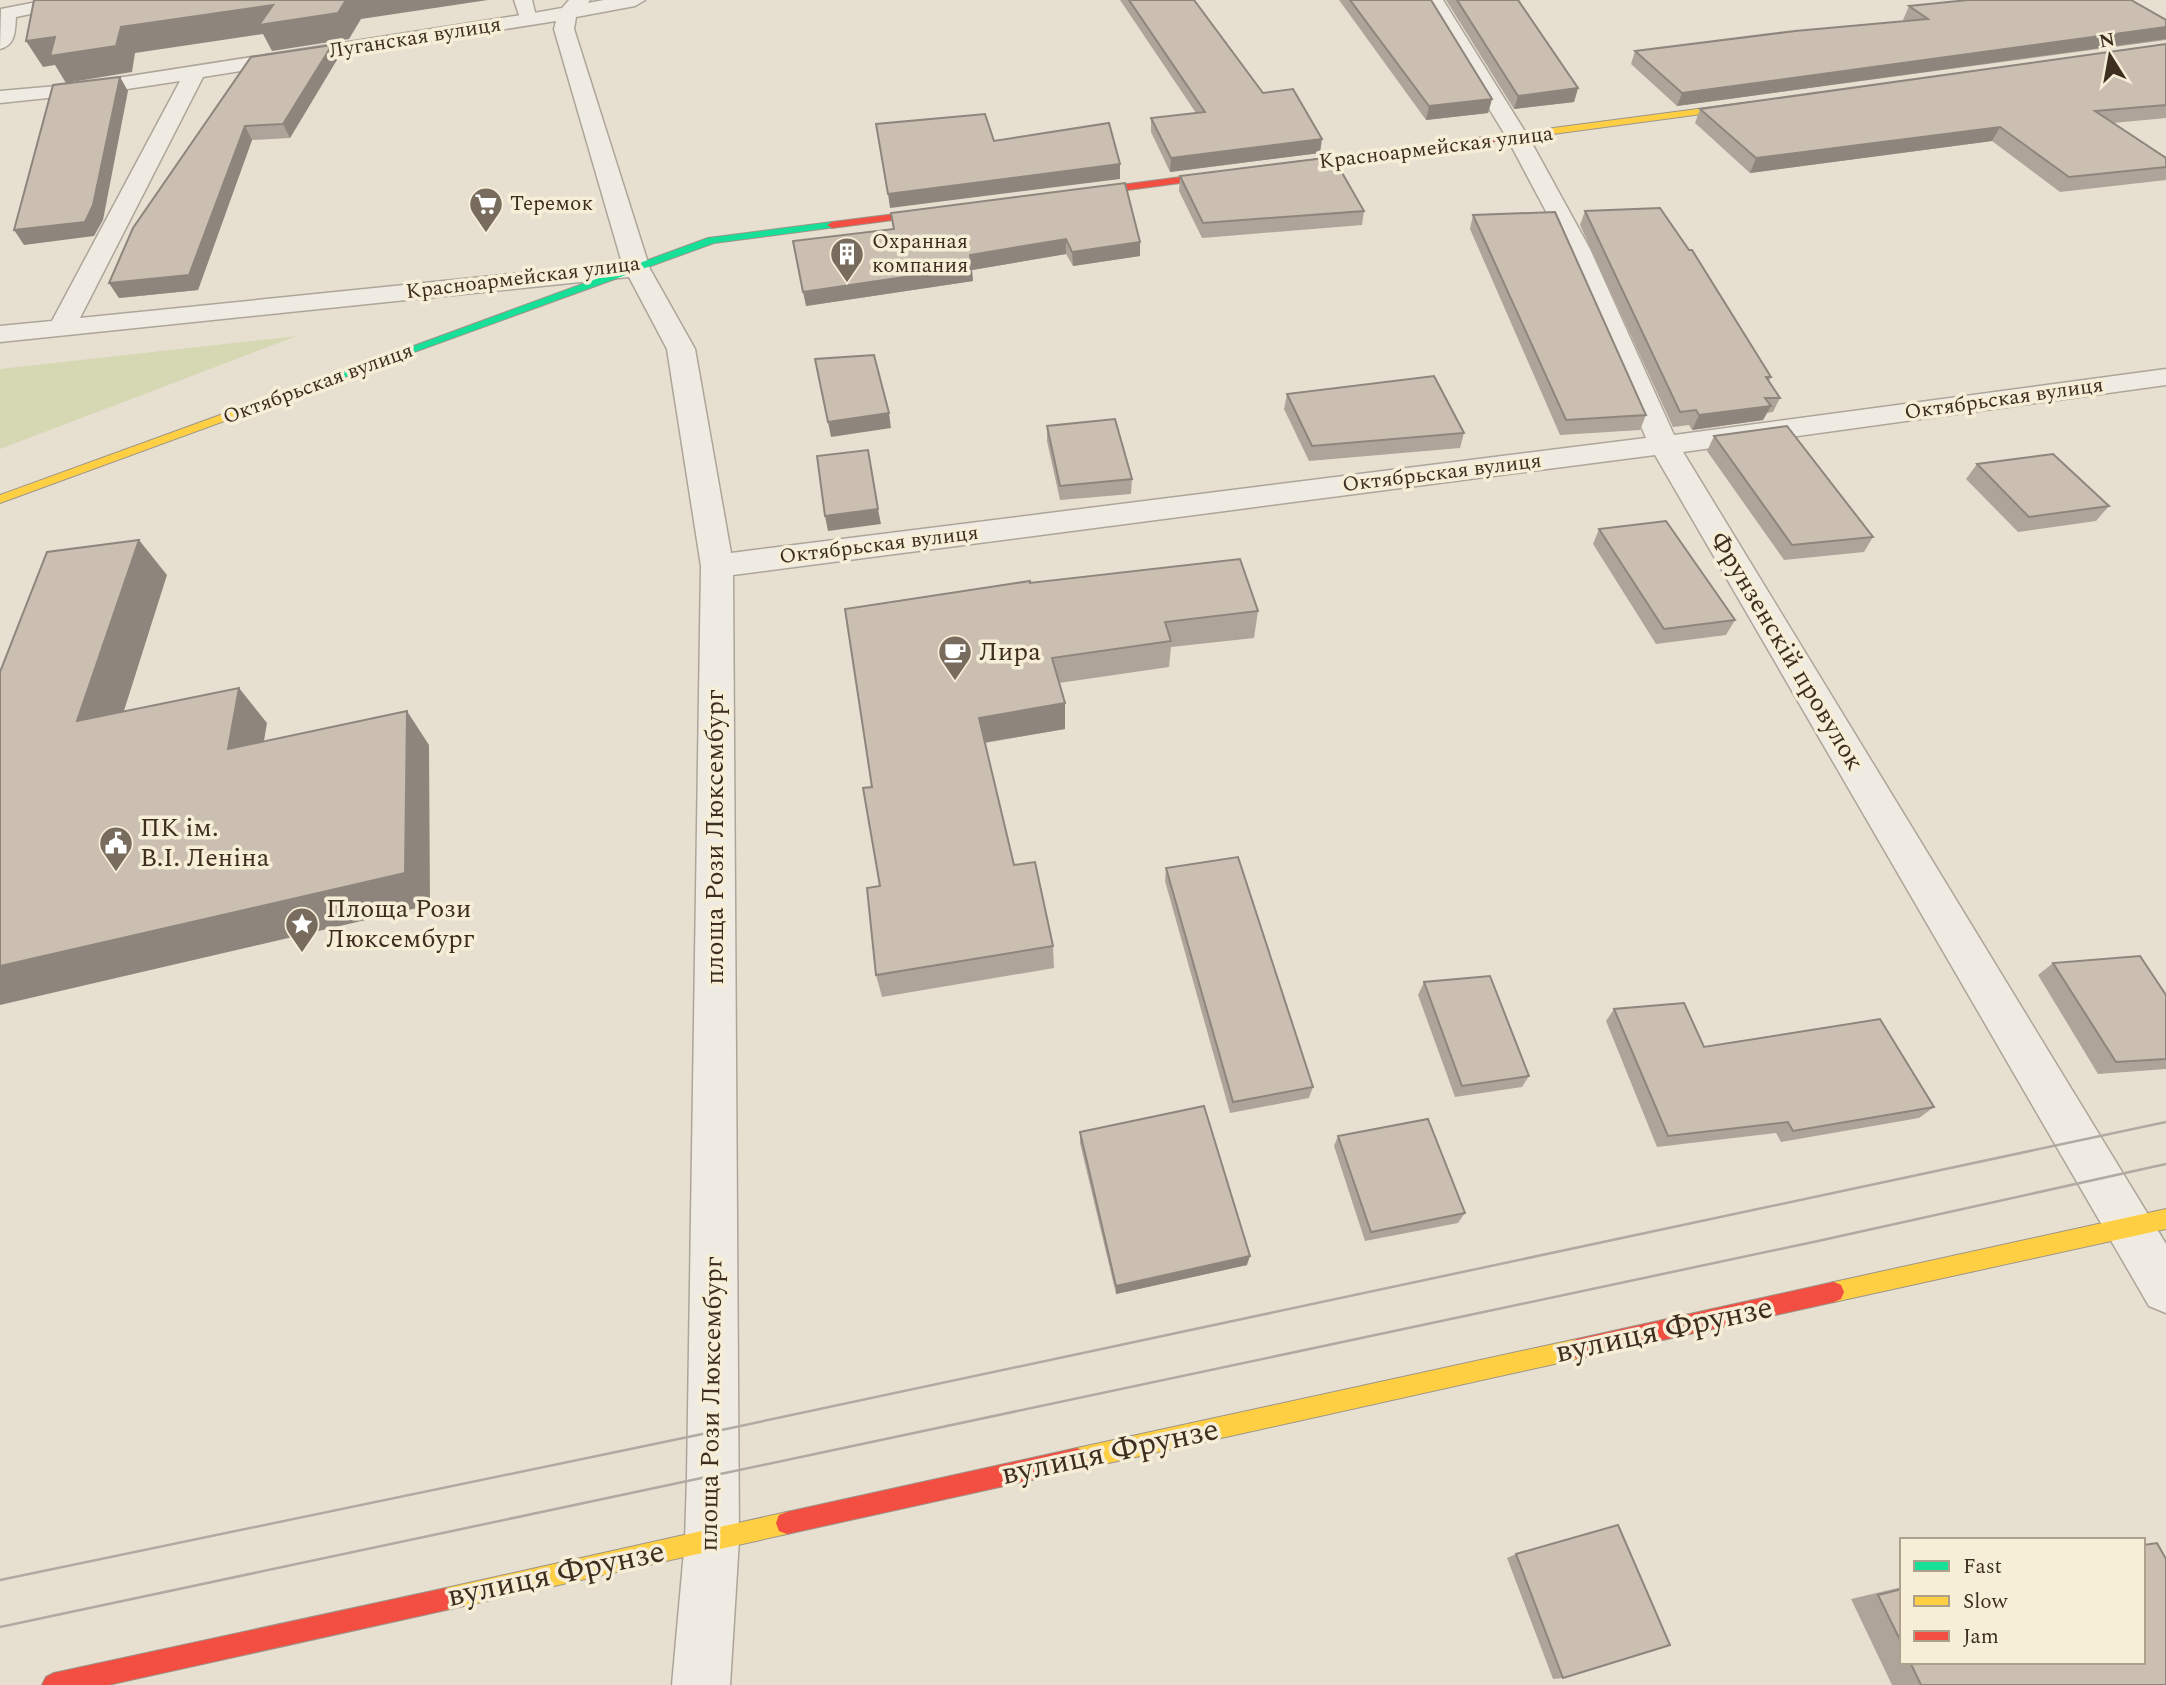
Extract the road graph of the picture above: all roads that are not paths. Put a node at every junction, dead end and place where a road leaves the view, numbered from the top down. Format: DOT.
graph roads {
  1 [pos="74,0"];
  2 [pos="635,0"];
  3 [pos="1433,0"];
  4 [pos="48,2"];
  5 [pos="574,7"];
  6 [pos="526,10"];
  7 [pos="0,43"];
  8 [pos="194,74"];
  9 [pos="69,92"];
  10 [pos="0,97"];
  11 [pos="1766,103"];
  12 [pos="1518,138"];
  13 [pos="1059,196"];
  14 [pos="962,208"];
  15 [pos="637,269"];
  16 [pos="62,327"];
  17 [pos="0,334"];
  18 [pos="2166,377"];
  19 [pos="1664,445"];
  20 [pos="0,499"];
  21 [pos="717,566"];
  22 [pos="2166,1219"];
  23 [pos="2130,1227"];
  24 [pos="2166,1289"];
  25 [pos="712,1540"];
  26 [pos="54,1685"];
  27 [pos="701,1685"];
  1 -- 4 [label="lane"];
  2 -- 5 [label="street, Луганская вулиця"];
  3 -- 12 [label="street, Фрунзенскій провулок"];
  4 -- 7 [label="lane"];
  5 -- 6 [label="street, Луганская вулиця"];
  5 -- 15 [label="street, площа Рози Люксембург"];
  6 -- 8 [label="street, Луганская вулиця"];
  8 -- 9 [label="street, Луганская вулиця"];
  8 -- 16 [label="street"];
  9 -- 10 [label="lane"];
  11 -- 12 [label="street, Красноармейская улица"];
  12 -- 13 [label="street, Красноармейская улица"];
  12 -- 19 [label="street, Фрунзенскій провулок"];
  14 -- 15 [label="street, Красноармейская улица"];
  15 -- 16 [label="street, Красноармейская улица"];
  15 -- 20 [label="street, Октябрьская вулиця"];
  15 -- 21 [label="street, площа Рози Люксембург"];
  16 -- 17 [label="street, Красноармейская улица"];
  18 -- 19 [label="street, Октябрьская вулиця"];
  19 -- 21 [label="street, Октябрьская вулиця"];
  19 -- 23 [label="street, Фрунзенскій провулок"];
  21 -- 25 [label="street, площа Рози Люксембург"];
  22 -- 23 [label="street, вулиця Фрунзе"];
  23 -- 24 [label="street, Фрунзенскій провулок"];
  23 -- 25 [label="street, вулиця Фрунзе"];
  25 -- 26 [label="street, вулиця Фрунзе"];
  25 -- 27 [label="street, площа Рози Люксембург"];
}
